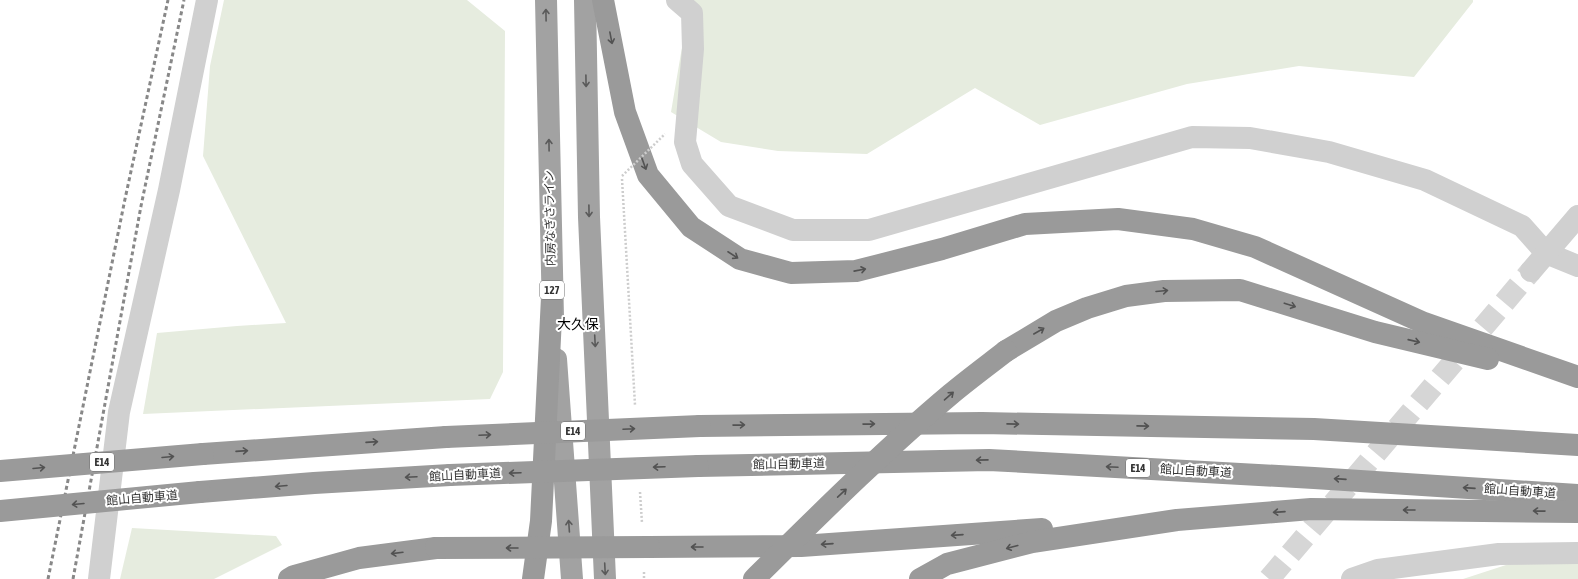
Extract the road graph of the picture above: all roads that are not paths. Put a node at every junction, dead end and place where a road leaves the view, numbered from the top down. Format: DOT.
graph roads {
  1 [pos="207,0"];
  2 [pos="546,0"];
  3 [pos="585,0"];
  4 [pos="603,0"];
  5 [pos="677,0"];
  6 [pos="1578,216"];
  7 [pos="1546,253"];
  8 [pos="1578,266"];
  9 [pos="1531,272"];
  10 [pos="552,297"];
  11 [pos="1578,379"];
  12 [pos="1578,445"];
  13 [pos="0,471"];
  14 [pos="1578,495"];
  15 [pos="0,511"];
  16 [pos="1578,512"];
  17 [pos="1177,520"];
  18 [pos="1578,553"];
  19 [pos="99,579"];
  20 [pos="289,579"];
  21 [pos="533,579"];
  22 [pos="572,579"];
  23 [pos="605,579"];
  24 [pos="754,579"];
  25 [pos="920,579"];
  26 [pos="1352,579"];
  1 -- 19 [label="street"];
  10 -- 2 [label="highway, 内房なぎさライン / 127, one-way"];
  3 -- 23 [label="highway, one-way"];
  4 -- 11 [label="highway, one-way"];
  5 -- 7 [label="street"];
  6 -- 7 [label="street"];
  7 -- 8 [label="street"];
  7 -- 9 [label="street"];
  10 -- 21 [label="highway"];
  22 -- 10 [label="highway, 内房なぎさライン / 127, one-way"];
  24 -- 11 [label="highway, one-way, bridge"];
  13 -- 12 [label="highway, E14, one-way, bridge"];
  14 -- 15 [label="highway, 館山自動車道 / E14, one-way, bridge"];
  16 -- 17 [label="highway, one-way"];
  17 -- 20 [label="highway, one-way, bridge"];
  17 -- 25 [label="highway, one-way"];
  18 -- 26 [label="street"];
}
